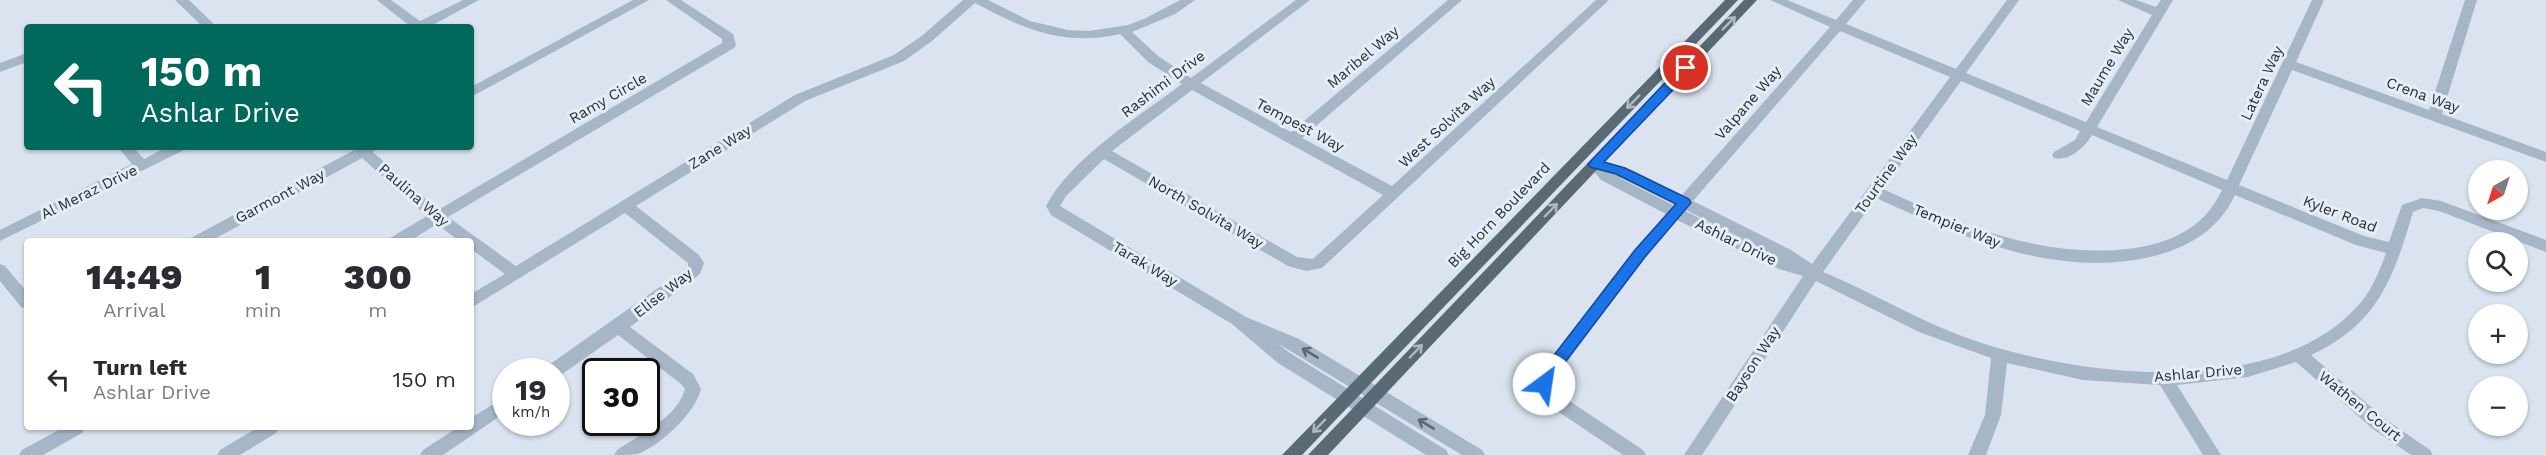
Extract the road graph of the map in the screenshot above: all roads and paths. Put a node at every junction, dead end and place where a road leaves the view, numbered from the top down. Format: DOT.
graph roads {
  1 [pos="181,0"];
  2 [pos="383,0"];
  3 [pos="473,0"];
  4 [pos="643,0"];
  5 [pos="672,0"];
  6 [pos="971,0"];
  7 [pos="979,0"];
  8 [pos="1189,0"];
  9 [pos="1304,0"];
  10 [pos="1456,0"];
  11 [pos="1603,0"];
  12 [pos="1732,0"];
  13 [pos="1751,0"];
  14 [pos="1776,0"];
  15 [pos="1797,0"];
  16 [pos="1860,0"];
  17 [pos="2013,0"];
  18 [pos="2124,0"];
  19 [pos="2167,0"];
  20 [pos="2318,0"];
  21 [pos="2471,0"];
  22 [pos="2159,13"];
  23 [pos="1840,22"];
  24 [pos="208,24"];
  25 [pos="415,24"];
  26 [pos="425,24"];
  27 [pos="1124,31"];
  28 [pos="24,58"];
  29 [pos="2288,64"];
  30 [pos="0,68"];
  31 [pos="1961,72"];
  32 [pos="1191,84"];
  33 [pos="474,91"];
  34 [pos="2434,117"];
  35 [pos="2091,125"];
  36 [pos="1292,139"];
  37 [pos="128,150"];
  38 [pos="173,150"];
  39 [pos="361,150"];
  40 [pos="367,150"];
  41 [pos="1102,152"];
  42 [pos="2059,154"];
  43 [pos="2546,157"];
  44 [pos="1594,164"];
  45 [pos="142,165"];
  46 [pos="2233,183"];
  47 [pos="1874,191"];
  48 [pos="1394,194"];
  49 [pos="626,206"];
  50 [pos="1053,206"];
  51 [pos="1680,207"];
  52 [pos="437,217"];
  53 [pos="0,236"];
  54 [pos="203,238"];
  55 [pos="402,238"];
  56 [pos="466,238"];
  57 [pos="474,244"];
  58 [pos="2546,246"];
  59 [pos="2394,249"];
  60 [pos="1312,265"];
  61 [pos="0,270"];
  62 [pos="516,274"];
  63 [pos="1813,274"];
  64 [pos="24,299"];
  65 [pos="474,300"];
  66 [pos="1238,320"];
  67 [pos="618,327"];
  68 [pos="2298,354"];
  69 [pos="2000,355"];
  70 [pos="570,360"];
  71 [pos="2164,378"];
  72 [pos="1360,384"];
  73 [pos="1376,394"];
  74 [pos="1347,397"];
  75 [pos="1363,407"];
  76 [pos="492,412"];
  77 [pos="474,424"];
  78 [pos="72,430"];
  79 [pos="267,430"];
  80 [pos="466,430"];
  81 [pos="28,455"];
  82 [pos="226,455"];
  83 [pos="429,455"];
  84 [pos="623,455"];
  85 [pos="1291,455"];
  86 [pos="1317,455"];
  87 [pos="1440,455"];
  88 [pos="1476,455"];
  89 [pos="1637,455"];
  90 [pos="1693,455"];
  91 [pos="1977,455"];
  92 [pos="2212,455"];
  93 [pos="2424,455"];
  1 -- 24 [label="street"];
  2 -- 25 [label="street"];
  3 -- 26 [label="street"];
  4 -- 33 [label="street"];
  5 -- 52 [label="street, Ramy Circle"];
  6 -- 49 [label="street, Zane Way"];
  7 -- 27 [label="street"];
  8 -- 27 [label="street"];
  9 -- 32 [label="street, Rashimi Drive"];
  10 -- 36 [label="street, Maribel Way"];
  11 -- 48 [label="street, West Solvita Way"];
  12 -- 72 [label="main road, Big Horn Boulevard, one-way"];
  44 -- 13 [label="main road, one-way"];
  14 -- 23 [label="street, Kyler Road"];
  15 -- 23 [label="street, Kyler Road"];
  16 -- 23 [label="street, Valpane Way"];
  17 -- 31 [label="street, Tourtine Way"];
  18 -- 22 [label="street"];
  19 -- 22 [label="street, Maume Way"];
  20 -- 29 [label="street, Latera Way"];
  21 -- 34 [label="street"];
  22 -- 35 [label="street, Maume Way"];
  23 -- 31 [label="street, Kyler Road"];
  23 -- 51 [label="street, Valpane Way"];
  27 -- 32 [label="street, Tempest Way"];
  28 -- 30 [label="street"];
  29 -- 34 [label="street, Crena Way"];
  29 -- 46 [label="street, Latera Way"];
  31 -- 35 [label="street, Kyler Road"];
  31 -- 47 [label="street, Tourtine Way"];
  32 -- 36 [label="street, Tempest Way"];
  32 -- 41 [label="street, Rashimi Drive"];
  34 -- 43 [label="street, Crena Way"];
  35 -- 42 [label="street, Maume Way"];
  35 -- 46 [label="street, Kyler Road"];
  36 -- 48 [label="street, Tempest Way"];
  37 -- 45 [label="street"];
  38 -- 45 [label="street, Al Meraz Drive"];
  39 -- 54 [label="street, Garmont Way"];
  40 -- 52 [label="street, Paulina Way"];
  41 -- 50 [label="street, Rashimi Drive"];
  41 -- 60 [label="street, North Solvita Way"];
  44 -- 51 [label="street, Ashlar Drive"];
  73 -- 44 [label="main road, one-way"];
  45 -- 53 [label="street, Al Meraz Drive"];
  46 -- 47 [label="street, Tempier Way"];
  46 -- 59 [label="street, Kyler Road"];
  47 -- 63 [label="street, Tourtine Way"];
  48 -- 60 [label="street, West Solvita Way"];
  49 -- 62 [label="street, Zane Way"];
  49 -- 67 [label="street, Elise Way"];
  50 -- 66 [label="street, Tarak Way"];
  51 -- 63 [label="street, Ashlar Drive"];
  51 -- 89 [label="street, Valpane Way"];
  52 -- 55 [label="street"];
  52 -- 56 [label="street, Paulina Way"];
  57 -- 62 [label="street, Paulina Way"];
  58 -- 59 [label="street, Ashlar Drive"];
  59 -- 68 [label="street, Ashlar Drive"];
  61 -- 64 [label="street"];
  62 -- 65 [label="street, Zane Way"];
  63 -- 69 [label="street, Ashlar Drive"];
  63 -- 90 [label="street, Bayson Way"];
  72 -- 66 [label="street, Tarak Way, one-way"];
  66 -- 74 [label="street, Tarak Way"];
  67 -- 70 [label="street, Elise Way"];
  67 -- 84 [label="street"];
  68 -- 71 [label="street, Ashlar Drive"];
  68 -- 93 [label="street, Wathen Court"];
  69 -- 71 [label="street, Ashlar Drive"];
  69 -- 91 [label="street"];
  71 -- 92 [label="street"];
  72 -- 73 [label="street, Tarak Way"];
  72 -- 74 [label="main road, Big Horn Boulevard"];
  73 -- 75 [label="main road"];
  88 -- 73 [label="street, Tarak Way, one-way"];
  74 -- 75 [label="street, Tarak Way"];
  74 -- 85 [label="main road, Big Horn Boulevard, one-way"];
  75 -- 86 [label="main road"];
  75 -- 87 [label="street, Tarak Way"];
  76 -- 77 [label="street"];
  78 -- 81 [label="street"];
  79 -- 82 [label="street"];
  80 -- 83 [label="street"];
}
